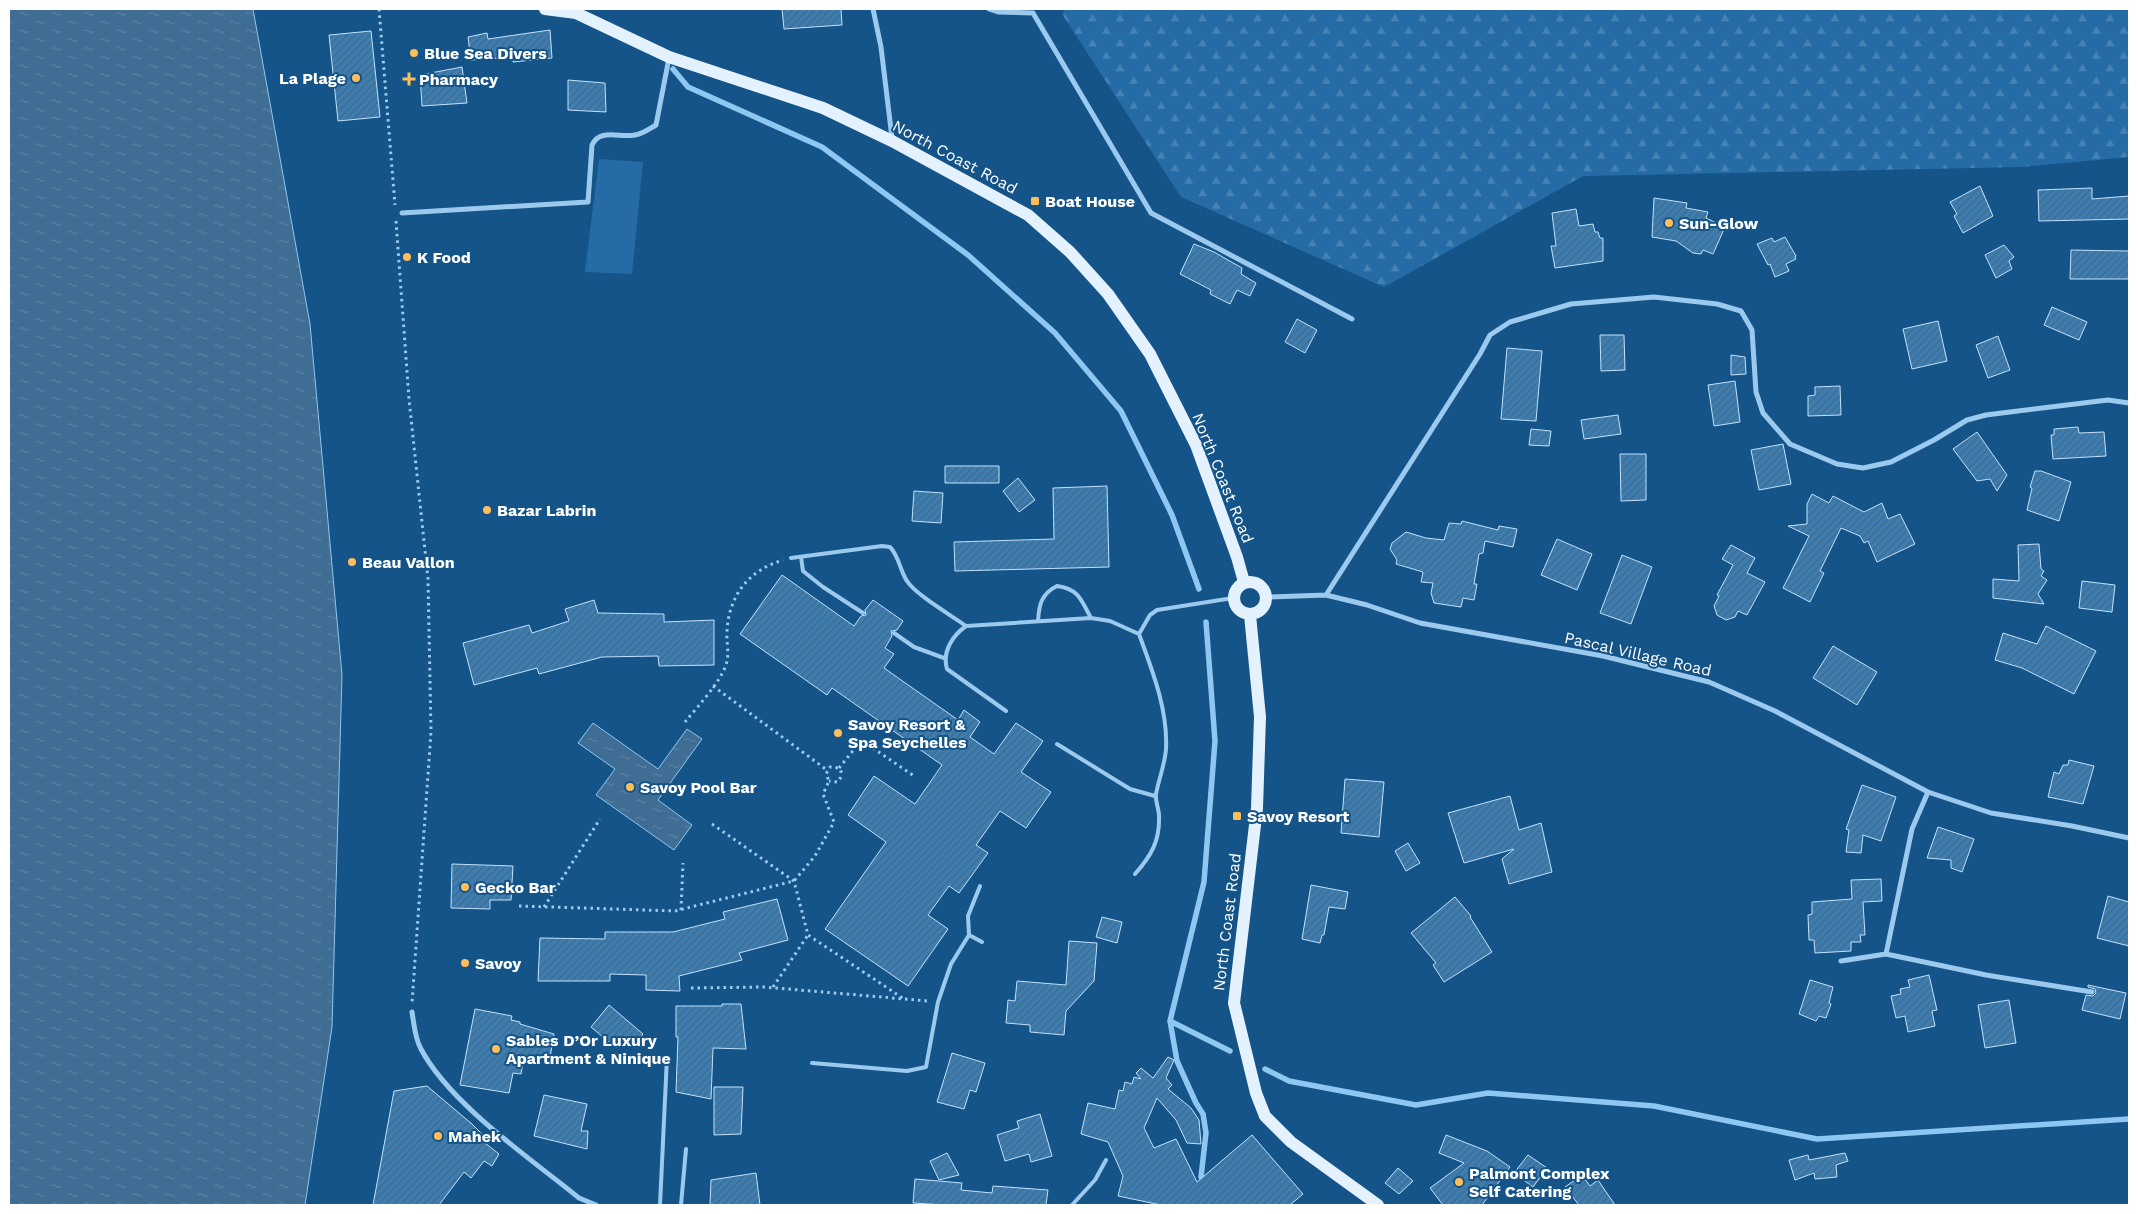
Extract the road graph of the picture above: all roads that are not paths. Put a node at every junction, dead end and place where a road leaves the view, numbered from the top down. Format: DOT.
graph roads {
  1 [pos="548,9"];
  2 [pos="873,9"];
  3 [pos="989,9"];
  4 [pos="1034,11"];
  5 [pos="669,57"];
  6 [pos="892,142"];
  7 [pos="402,212"];
  8 [pos="1352,319"];
  9 [pos="2129,403"];
  10 [pos="801,557"];
  11 [pos="791,558"];
  12 [pos="1244,582"];
  13 [pos="1326,595"];
  14 [pos="1267,597"];
  15 [pos="1233,598"];
  16 [pos="864,613"];
  17 [pos="1250,615"];
  18 [pos="1091,618"];
  19 [pos="1038,621"];
  20 [pos="966,626"];
  21 [pos="894,633"];
  22 [pos="1139,634"];
  23 [pos="944,658"];
  24 [pos="1006,711"];
  25 [pos="1057,744"];
  26 [pos="1928,792"];
  27 [pos="1155,796"];
  28 [pos="2129,838"];
  29 [pos="1135,874"];
  30 [pos="980,886"];
  31 [pos="969,936"];
  32 [pos="982,942"];
  33 [pos="1886,954"];
  34 [pos="1841,961"];
  35 [pos="2092,992"];
  36 [pos="412,1012"];
  37 [pos="667,1057"];
  38 [pos="812,1063"];
  39 [pos="686,1149"];
  40 [pos="1106,1160"];
  41 [pos="596,1205"];
  42 [pos="660,1205"];
  43 [pos="681,1205"];
  44 [pos="1072,1205"];
  45 [pos="1378,1205"];
  1 -- 5 [label="main road, North Coast Road"];
  2 -- 6 [label="street"];
  3 -- 4 [label="street"];
  4 -- 8 [label="street"];
  5 -- 6 [label="main road, North Coast Road"];
  5 -- 7 [label="street"];
  6 -- 12 [label="main road, North Coast Road"];
  9 -- 13 [label="street"];
  10 -- 11 [label="lane"];
  10 -- 16 [label="lane"];
  10 -- 20 [label="lane"];
  12 -- 14 [label="main road"];
  12 -- 15 [label="main road"];
  13 -- 14 [label="street, Pascal Village Road"];
  13 -- 26 [label="street, Pascal Village Road"];
  14 -- 17 [label="main road"];
  15 -- 17 [label="main road"];
  15 -- 22 [label="lane"];
  17 -- 45 [label="main road, North Coast Road"];
  18 -- 19 [label="lane"];
  18 -- 19 [label="lane"];
  18 -- 22 [label="lane"];
  19 -- 20 [label="lane"];
  20 -- 23 [label="lane"];
  21 -- 23 [label="lane"];
  22 -- 27 [label="lane"];
  23 -- 24 [label="lane"];
  25 -- 27 [label="lane"];
  26 -- 28 [label="street, Pascal Village Road"];
  26 -- 33 [label="street"];
  27 -- 29 [label="lane"];
  30 -- 31 [label="lane"];
  31 -- 32 [label="lane"];
  31 -- 38 [label="lane"];
  33 -- 34 [label="street"];
  33 -- 35 [label="street"];
  36 -- 41 [label="street"];
  37 -- 42 [label="lane"];
  39 -- 43 [label="lane"];
  40 -- 44 [label="lane"];
}
